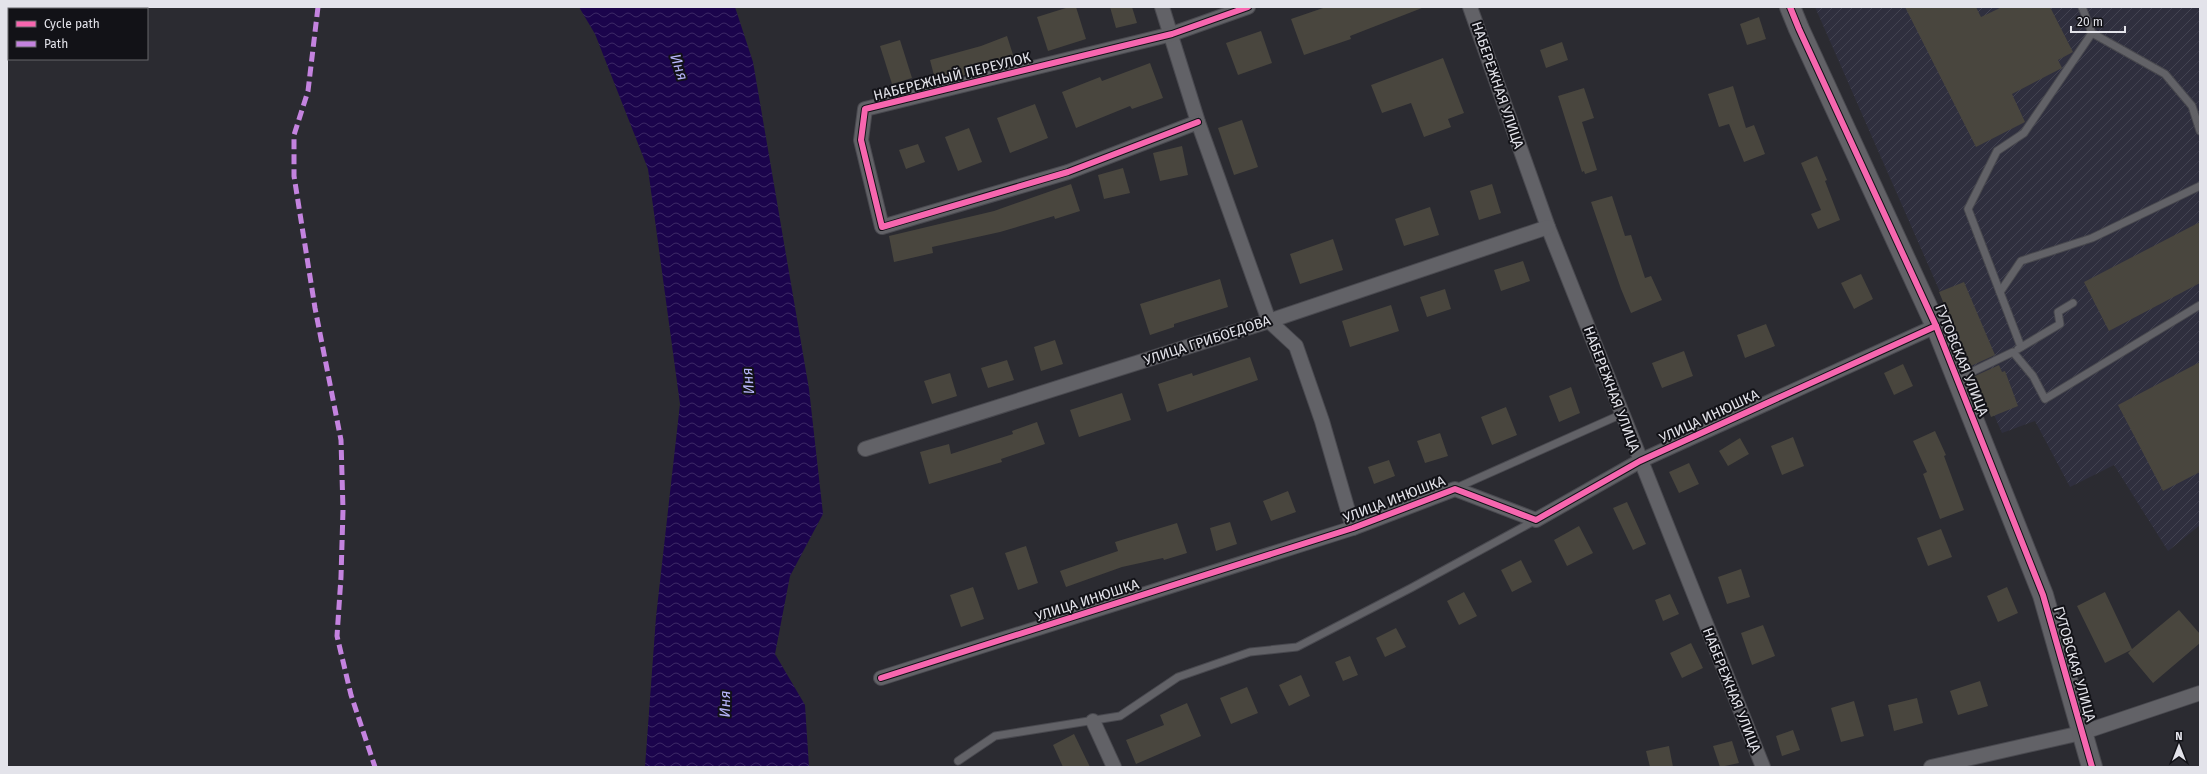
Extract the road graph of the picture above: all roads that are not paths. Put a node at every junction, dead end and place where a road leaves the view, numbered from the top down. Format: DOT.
graph roads {
  1 [pos="1162,7"];
  2 [pos="1248,7"];
  3 [pos="1470,7"];
  4 [pos="1790,7"];
  5 [pos="2082,7"];
  6 [pos="2092,33"];
  7 [pos="1172,34"];
  8 [pos="1198,122"];
  9 [pos="2200,131"];
  10 [pos="2200,186"];
  11 [pos="1548,226"];
  12 [pos="2000,292"];
  13 [pos="2073,303"];
  14 [pos="2200,305"];
  15 [pos="1269,321"];
  16 [pos="1936,326"];
  17 [pos="2021,347"];
  18 [pos="2013,352"];
  19 [pos="1957,379"];
  20 [pos="1622,414"];
  21 [pos="865,449"];
  22 [pos="1640,461"];
  23 [pos="1455,489"];
  24 [pos="1536,520"];
  25 [pos="1354,528"];
  26 [pos="881,678"];
  27 [pos="2200,693"];
  28 [pos="1094,721"];
  29 [pos="2081,732"];
  30 [pos="958,761"];
  31 [pos="1114,767"];
  32 [pos="1763,767"];
  33 [pos="1931,767"];
  34 [pos="2092,767"];
  1 -- 7 [label="street"];
  2 -- 7 [label="street, НАБЕРЕЖНЫЙ ПЕРЕУЛОК"];
  3 -- 11 [label="street, НАБЕРЕЖНАЯ УЛИЦА"];
  4 -- 16 [label="street, ГУТОВСКАЯ УЛИЦА"];
  5 -- 6 [label="lane"];
  6 -- 9 [label="lane"];
  6 -- 12 [label="lane"];
  7 -- 8 [label="street"];
  7 -- 8 [label="street, НАБЕРЕЖНЫЙ ПЕРЕУЛОК"];
  8 -- 15 [label="street"];
  10 -- 12 [label="lane"];
  11 -- 15 [label="street, УЛИЦА ГРИБОЕДОВА"];
  11 -- 20 [label="street, НАБЕРЕЖНАЯ УЛИЦА"];
  12 -- 17 [label="lane"];
  13 -- 17 [label="lane"];
  14 -- 18 [label="lane"];
  15 -- 21 [label="street, УЛИЦА ГРИБОЕДОВА"];
  15 -- 25 [label="street"];
  16 -- 19 [label="street, ГУТОВСКАЯ УЛИЦА"];
  16 -- 22 [label="street, УЛИЦА ИНЮШКА"];
  17 -- 18 [label="lane"];
  18 -- 19 [label="lane"];
  19 -- 29 [label="street, ГУТОВСКАЯ УЛИЦА"];
  20 -- 22 [label="street, НАБЕРЕЖНАЯ УЛИЦА"];
  20 -- 23 [label="lane"];
  22 -- 24 [label="street, УЛИЦА ИНЮШКА"];
  22 -- 32 [label="street, НАБЕРЕЖНАЯ УЛИЦА"];
  23 -- 24 [label="street, УЛИЦА ИНЮШКА"];
  23 -- 25 [label="street, УЛИЦА ИНЮШКА"];
  24 -- 28 [label="lane, УЛИЦА ИНЮШКА"];
  25 -- 26 [label="street, УЛИЦА ИНЮШКА"];
  27 -- 29 [label="street"];
  28 -- 30 [label="lane, УЛИЦА ИНЮШКА"];
  28 -- 31 [label="street"];
  29 -- 33 [label="street"];
  29 -- 34 [label="street, ГУТОВСКАЯ УЛИЦА"];
}
